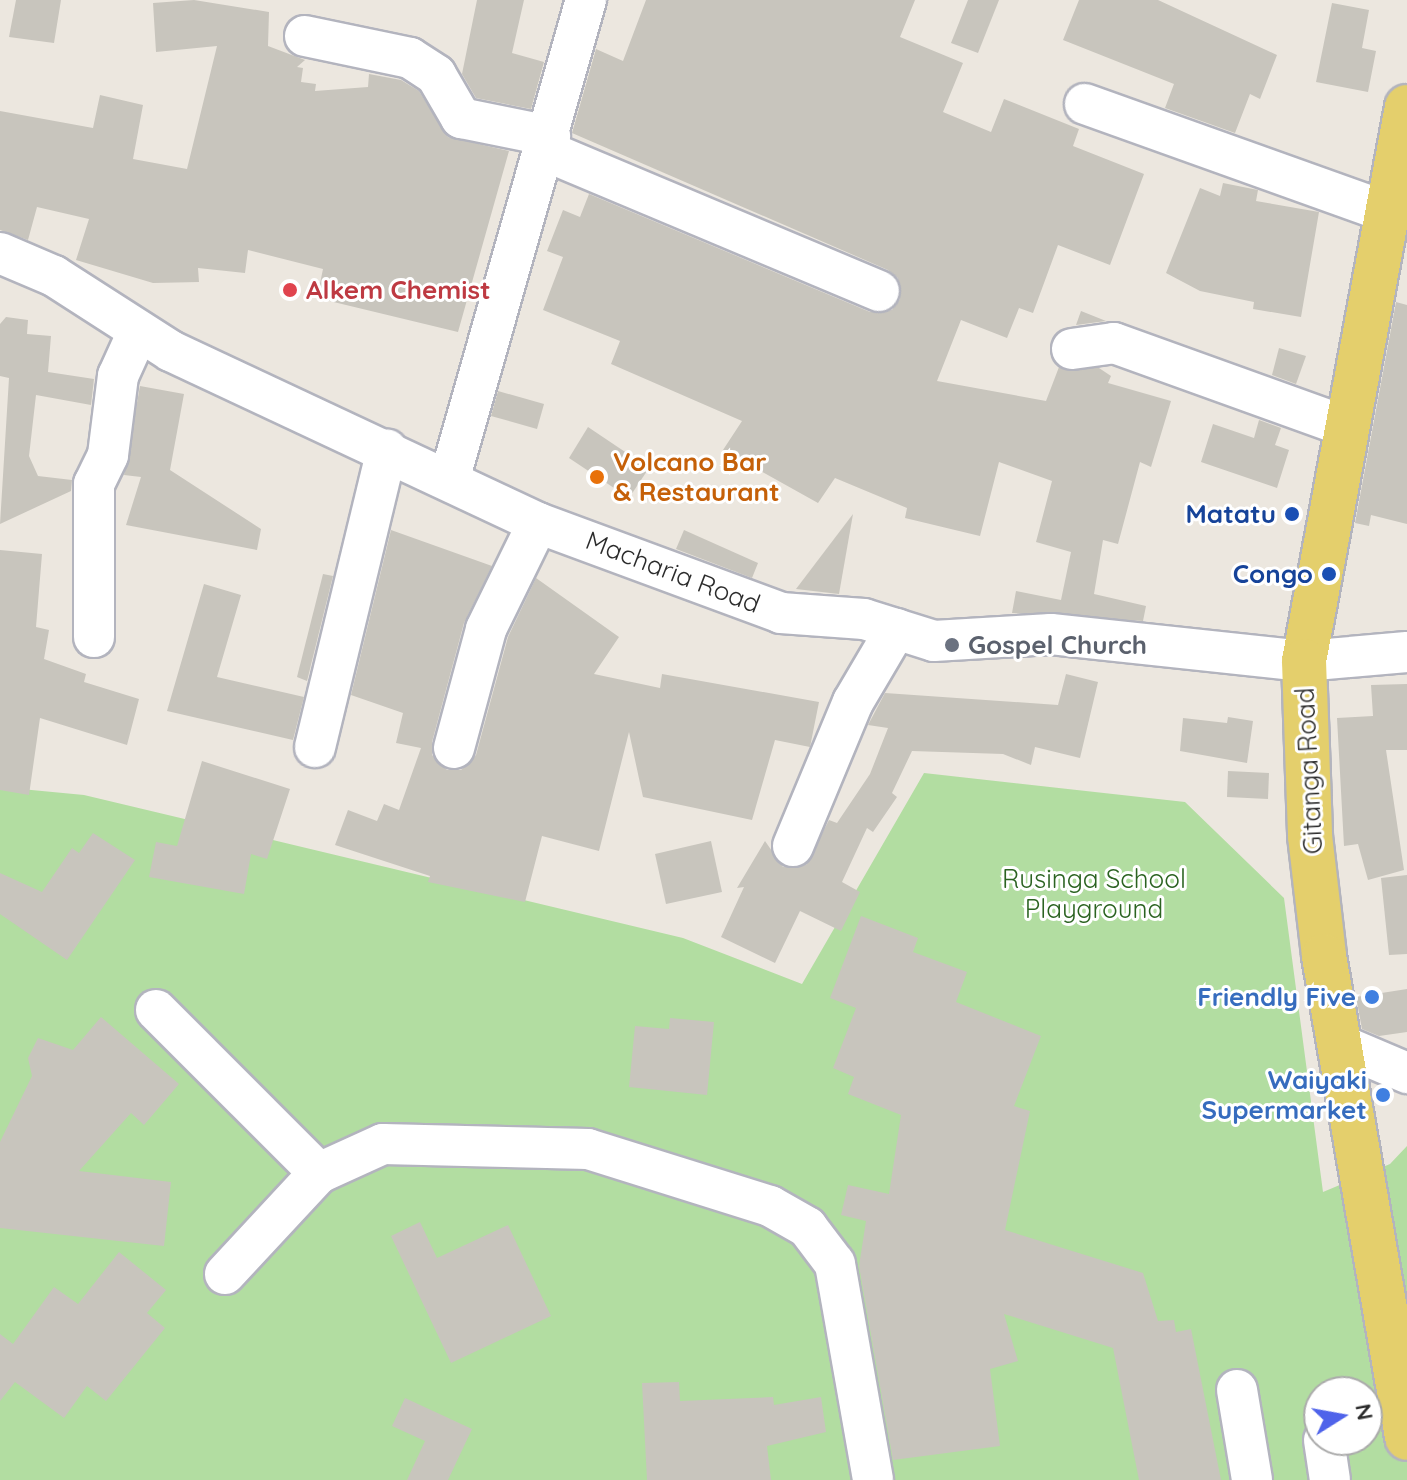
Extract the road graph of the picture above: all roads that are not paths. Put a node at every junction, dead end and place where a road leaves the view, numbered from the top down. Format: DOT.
graph roads {
  1 [pos="586,0"];
  2 [pos="305,36"];
  3 [pos="1085,104"];
  4 [pos="1407,107"];
  5 [pos="548,144"];
  6 [pos="1387,212"];
  7 [pos="0,253"];
  8 [pos="879,291"];
  9 [pos="138,332"];
  10 [pos="1072,349"];
  11 [pos="1347,427"];
  12 [pos="387,450"];
  13 [pos="450,477"];
  14 [pos="538,523"];
  15 [pos="896,629"];
  16 [pos="94,637"];
  17 [pos="1407,652"];
  18 [pos="1304,661"];
  19 [pos="315,747"];
  20 [pos="454,748"];
  21 [pos="793,846"];
  22 [pos="156,1010"];
  23 [pos="1341,1045"];
  24 [pos="1407,1073"];
  25 [pos="319,1173"];
  26 [pos="225,1274"];
  27 [pos="1237,1390"];
  28 [pos="1407,1438"];
  29 [pos="1326,1456"];
  30 [pos="873,1480"];
  31 [pos="1252,1480"];
  32 [pos="1330,1480"];
  1 -- 5 [label="street"];
  2 -- 5 [label="street"];
  3 -- 6 [label="street"];
  4 -- 6 [label="main road, Gitanga Road"];
  5 -- 8 [label="street"];
  5 -- 13 [label="street"];
  6 -- 11 [label="main road, Gitanga Road"];
  7 -- 9 [label="street, Macharia Road"];
  9 -- 12 [label="street, Macharia Road"];
  9 -- 16 [label="street"];
  10 -- 11 [label="street"];
  11 -- 18 [label="main road, Gitanga Road"];
  12 -- 13 [label="street, Macharia Road"];
  12 -- 19 [label="street"];
  13 -- 14 [label="street, Macharia Road"];
  14 -- 15 [label="street, Macharia Road"];
  14 -- 20 [label="street"];
  15 -- 18 [label="street, Macharia Road"];
  15 -- 21 [label="street"];
  17 -- 18 [label="street, Macharia Road"];
  18 -- 23 [label="main road, Gitanga Road"];
  22 -- 25 [label="street"];
  23 -- 24 [label="street"];
  23 -- 28 [label="main road, Gitanga Road"];
  25 -- 26 [label="street"];
  25 -- 30 [label="street"];
  27 -- 31 [label="street"];
  29 -- 32 [label="street"];
}
